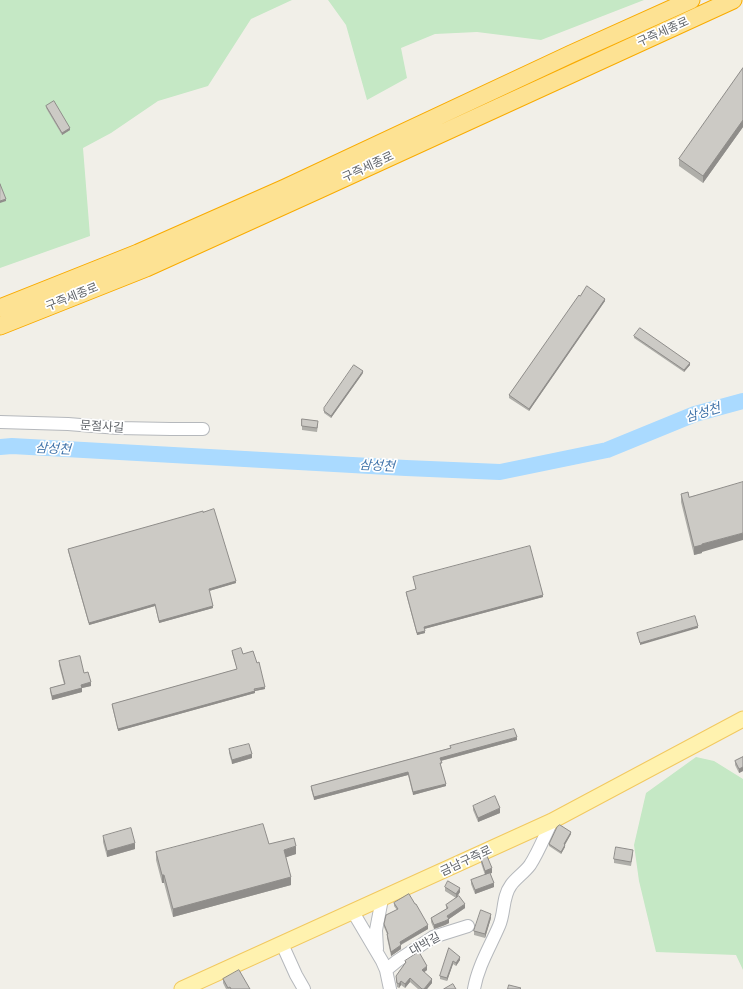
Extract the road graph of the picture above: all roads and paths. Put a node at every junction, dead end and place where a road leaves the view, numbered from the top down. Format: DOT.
graph roads {
  1 [pos="690,0"];
  2 [pos="732,0"];
  3 [pos="738,0"];
  4 [pos="717,7"];
  5 [pos="0,308"];
  6 [pos="0,326"];
  7 [pos="0,422"];
  8 [pos="203,429"];
  9 [pos="743,719"];
  10 [pos="552,821"];
  11 [pos="382,899"];
  12 [pos="353,912"];
  13 [pos="468,926"];
  14 [pos="282,944"];
  15 [pos="378,952"];
  16 [pos="386,970"];
  17 [pos="182,989"];
  18 [pos="304,989"];
  19 [pos="390,989"];
  20 [pos="474,989"];
  1 -- 5 [label="highway, 구즉세종로"];
  2 -- 4 [label="highway, 구즉세종로"];
  3 -- 4 [label="highway"];
  4 -- 6 [label="highway, 구즉세종로"];
  7 -- 8 [label="street, 문절사길"];
  9 -- 10 [label="main road, 금남구즉로"];
  10 -- 11 [label="main road, 금남구즉로"];
  10 -- 20 [label="street"];
  11 -- 12 [label="main road, 금남구즉로"];
  11 -- 15 [label="street"];
  12 -- 14 [label="main road, 금남구즉로"];
  12 -- 15 [label="street"];
  13 -- 16 [label="street, 대박길"];
  14 -- 17 [label="main road, 금남구즉로"];
  14 -- 18 [label="street"];
  15 -- 16 [label="street"];
  16 -- 19 [label="street"];
}
